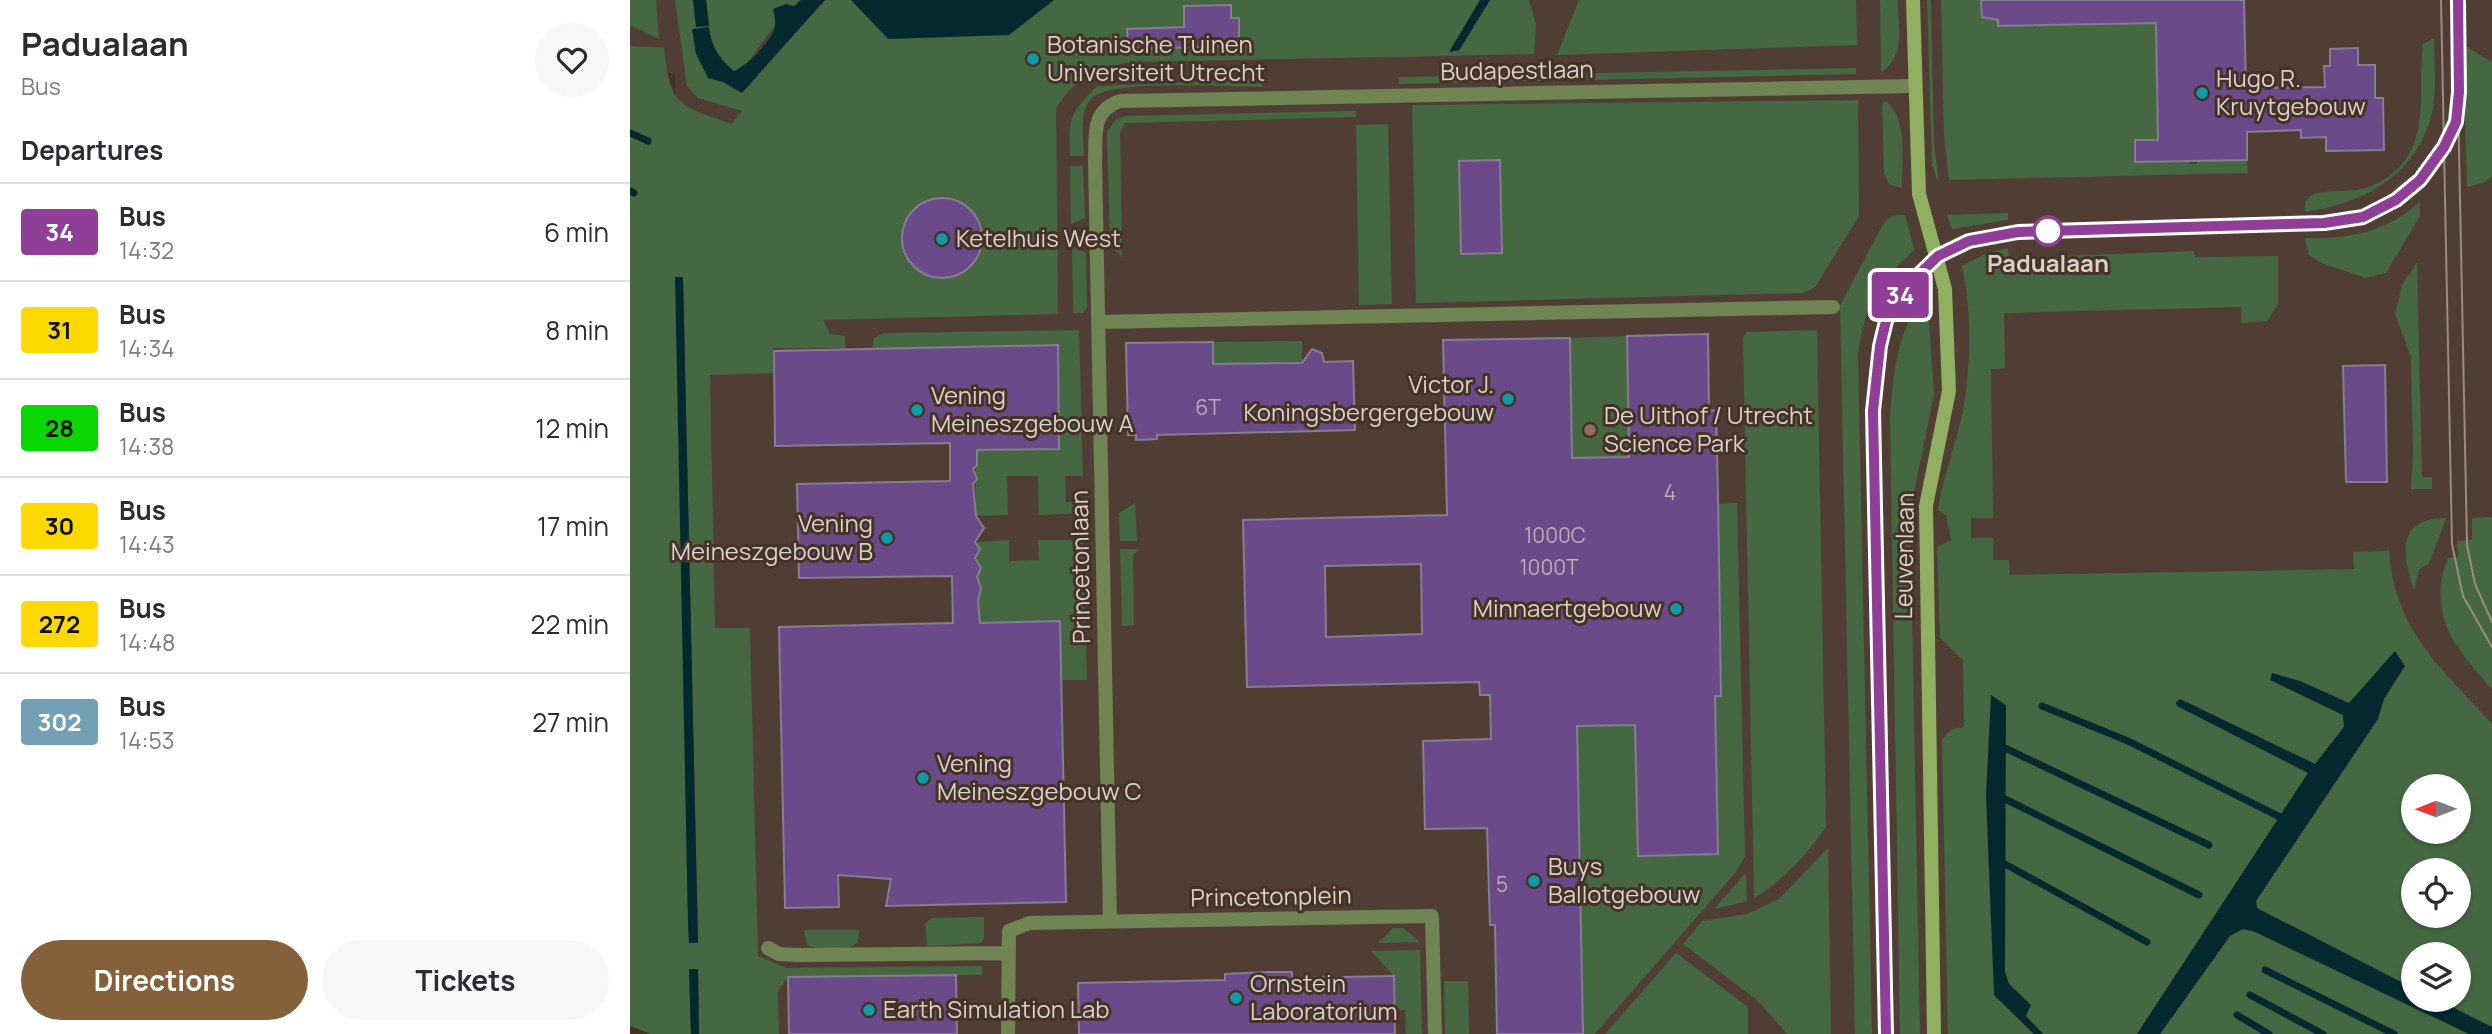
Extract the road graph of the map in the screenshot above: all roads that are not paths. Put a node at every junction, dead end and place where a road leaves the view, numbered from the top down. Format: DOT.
graph roads {
  1 [pos="1913,0"];
  2 [pos="1914,86"];
  3 [pos="1120,101"];
  4 [pos="1833,307"];
  5 [pos="1100,322"];
  6 [pos="1110,920"];
  7 [pos="768,948"];
  8 [pos="1007,954"];
  9 [pos="1008,1034"];
  10 [pos="1435,1034"];
  11 [pos="1934,1034"];
  1 -- 2 [label="main road, Leuvenlaan"];
  2 -- 3 [label="street, Budapestlaan"];
  2 -- 11 [label="main road, Leuvenlaan"];
  3 -- 5 [label="street, Princetonlaan"];
  4 -- 5 [label="street"];
  5 -- 6 [label="street, Princetonlaan"];
  6 -- 8 [label="street"];
  6 -- 10 [label="street, Princetonplein"];
  7 -- 8 [label="street"];
  8 -- 9 [label="street"];
}
